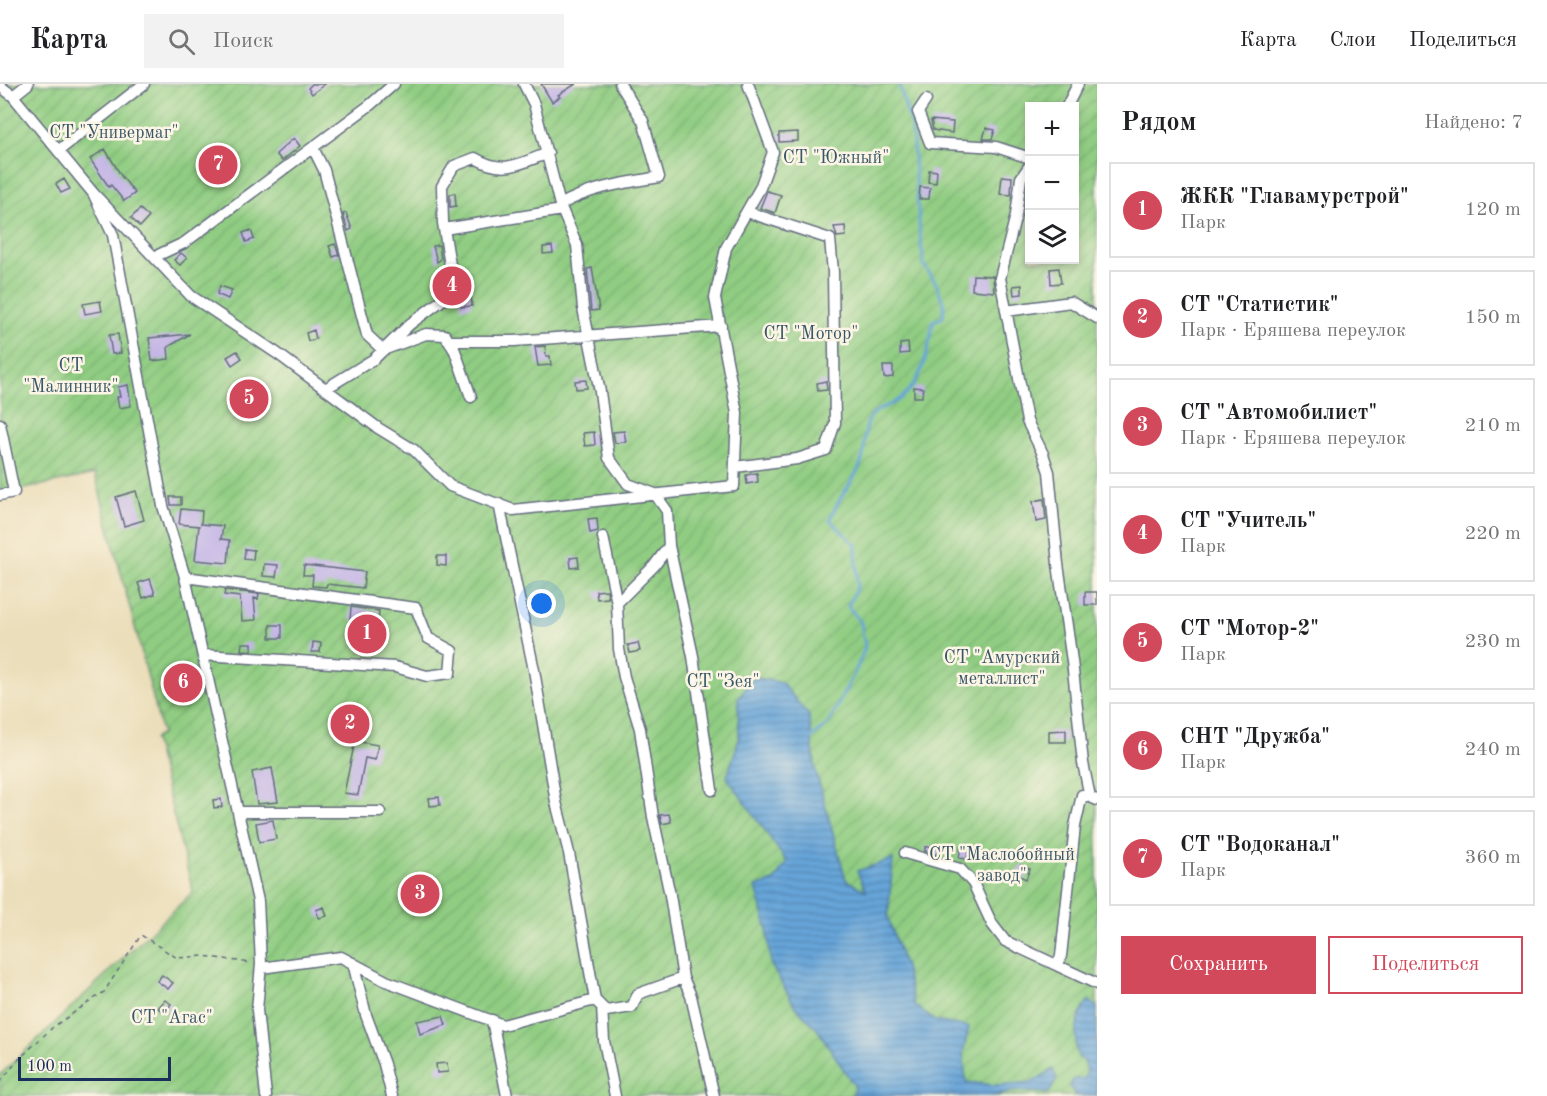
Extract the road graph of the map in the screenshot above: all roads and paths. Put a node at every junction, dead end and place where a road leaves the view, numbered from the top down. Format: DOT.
graph roads {
  1 [pos="28,84"];
  2 [pos="144,84"];
  3 [pos="394,84"];
  4 [pos="524,84"];
  5 [pos="620,84"];
  6 [pos="748,84"];
  7 [pos="1078,84"];
  8 [pos="0,86"];
  9 [pos="13,96"];
  10 [pos="926,100"];
  11 [pos="1069,102"];
  12 [pos="313,148"];
  13 [pos="58,151"];
  14 [pos="548,153"];
  15 [pos="1025,157"];
  16 [pos="1025,172"];
  17 [pos="93,193"];
  18 [pos="561,207"];
  19 [pos="747,212"];
  20 [pos="444,230"];
  21 [pos="154,257"];
  22 [pos="1006,311"];
  23 [pos="1097,318"];
  24 [pos="721,326"];
  25 [pos="589,335"];
  26 [pos="449,341"];
  27 [pos="383,350"];
  28 [pos="325,389"];
  29 [pos="471,398"];
  30 [pos="0,424"];
  31 [pos="735,467"];
  32 [pos="655,494"];
  33 [pos="0,495"];
  34 [pos="499,504"];
  35 [pos="603,537"];
  36 [pos="669,546"];
  37 [pos="185,577"];
  38 [pos="617,603"];
  39 [pos="204,655"];
  40 [pos="712,790"];
  41 [pos="1094,798"];
  42 [pos="239,812"];
  43 [pos="380,812"];
  44 [pos="904,853"];
  45 [pos="353,963"];
  46 [pos="261,966"];
  47 [pos="1058,966"];
  48 [pos="683,978"];
  49 [pos="1097,984"];
  50 [pos="599,1004"];
  51 [pos="492,1020"];
  52 [pos="0,1082"];
  53 [pos="266,1096"];
  54 [pos="392,1096"];
  55 [pos="507,1096"];
  56 [pos="615,1096"];
  57 [pos="714,1096"];
  1 -- 9 [label="street"];
  2 -- 13 [label="street"];
  3 -- 12 [label="street"];
  4 -- 14 [label="street"];
  5 -- 18 [label="street"];
  6 -- 19 [label="street"];
  7 -- 11 [label="street"];
  8 -- 9 [label="street"];
  9 -- 13 [label="street"];
  10 -- 15 [label="street"];
  12 -- 21 [label="street"];
  12 -- 27 [label="street"];
  13 -- 17 [label="street"];
  14 -- 18 [label="street"];
  14 -- 20 [label="street"];
  16 -- 22 [label="street"];
  17 -- 21 [label="street"];
  17 -- 37 [label="street"];
  18 -- 20 [label="street"];
  18 -- 25 [label="street"];
  19 -- 24 [label="street"];
  19 -- 31 [label="street"];
  20 -- 27 [label="street"];
  21 -- 28 [label="street"];
  22 -- 23 [label="street"];
  22 -- 41 [label="street"];
  24 -- 25 [label="street"];
  24 -- 31 [label="street"];
  25 -- 26 [label="street"];
  25 -- 32 [label="street"];
  26 -- 27 [label="street"];
  26 -- 29 [label="street"];
  27 -- 28 [label="street"];
  28 -- 34 [label="street"];
  30 -- 33 [label="street"];
  31 -- 32 [label="street"];
  32 -- 34 [label="street"];
  32 -- 36 [label="street"];
  34 -- 50 [label="street"];
  35 -- 38 [label="street"];
  36 -- 38 [label="street"];
  36 -- 40 [label="street"];
  37 -- 39 [label="street"];
  37 -- 39 [label="street"];
  38 -- 48 [label="street"];
  39 -- 42 [label="street"];
  41 -- 47 [label="street"];
  42 -- 43 [label="street"];
  42 -- 46 [label="street"];
  44 -- 47 [label="street"];
  45 -- 46 [label="street"];
  45 -- 51 [label="street"];
  45 -- 54 [label="street"];
  46 -- 52 [label="path"];
  46 -- 53 [label="street"];
  47 -- 49 [label="street"];
  48 -- 50 [label="street"];
  48 -- 57 [label="street"];
  50 -- 51 [label="street"];
  50 -- 56 [label="street"];
  51 -- 55 [label="street"];
}
